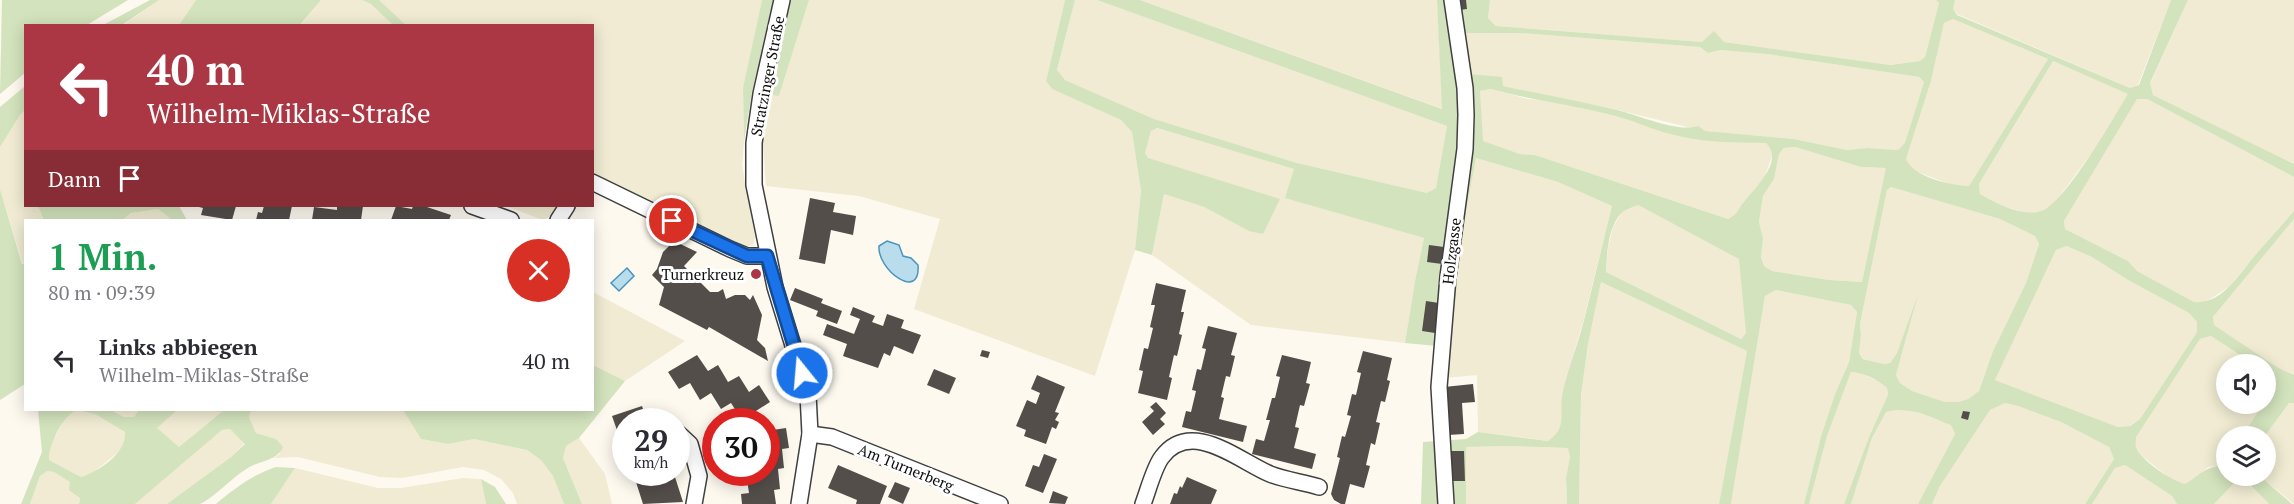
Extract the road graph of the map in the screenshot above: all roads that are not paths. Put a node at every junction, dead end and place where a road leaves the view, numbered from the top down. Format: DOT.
graph roads {
  1 [pos="782,0"];
  2 [pos="1452,0"];
  3 [pos="594,183"];
  4 [pos="475,207"];
  5 [pos="508,219"];
  6 [pos="767,256"];
  7 [pos="810,434"];
  8 [pos="690,444"];
  9 [pos="1319,487"];
  10 [pos="694,504"];
  11 [pos="799,504"];
  12 [pos="1000,504"];
  13 [pos="1143,504"];
  14 [pos="1446,504"];
  1 -- 6 [label="street, Stratzinger Straße"];
  2 -- 14 [label="street, Holzgasse"];
  3 -- 6 [label="street"];
  4 -- 5 [label="street"];
  6 -- 7 [label="street, Stratzinger Straße"];
  7 -- 11 [label="street, Stratzinger Straße"];
  7 -- 12 [label="street, Am Turnerberg"];
  8 -- 10 [label="street"];
  9 -- 13 [label="street"];
}
